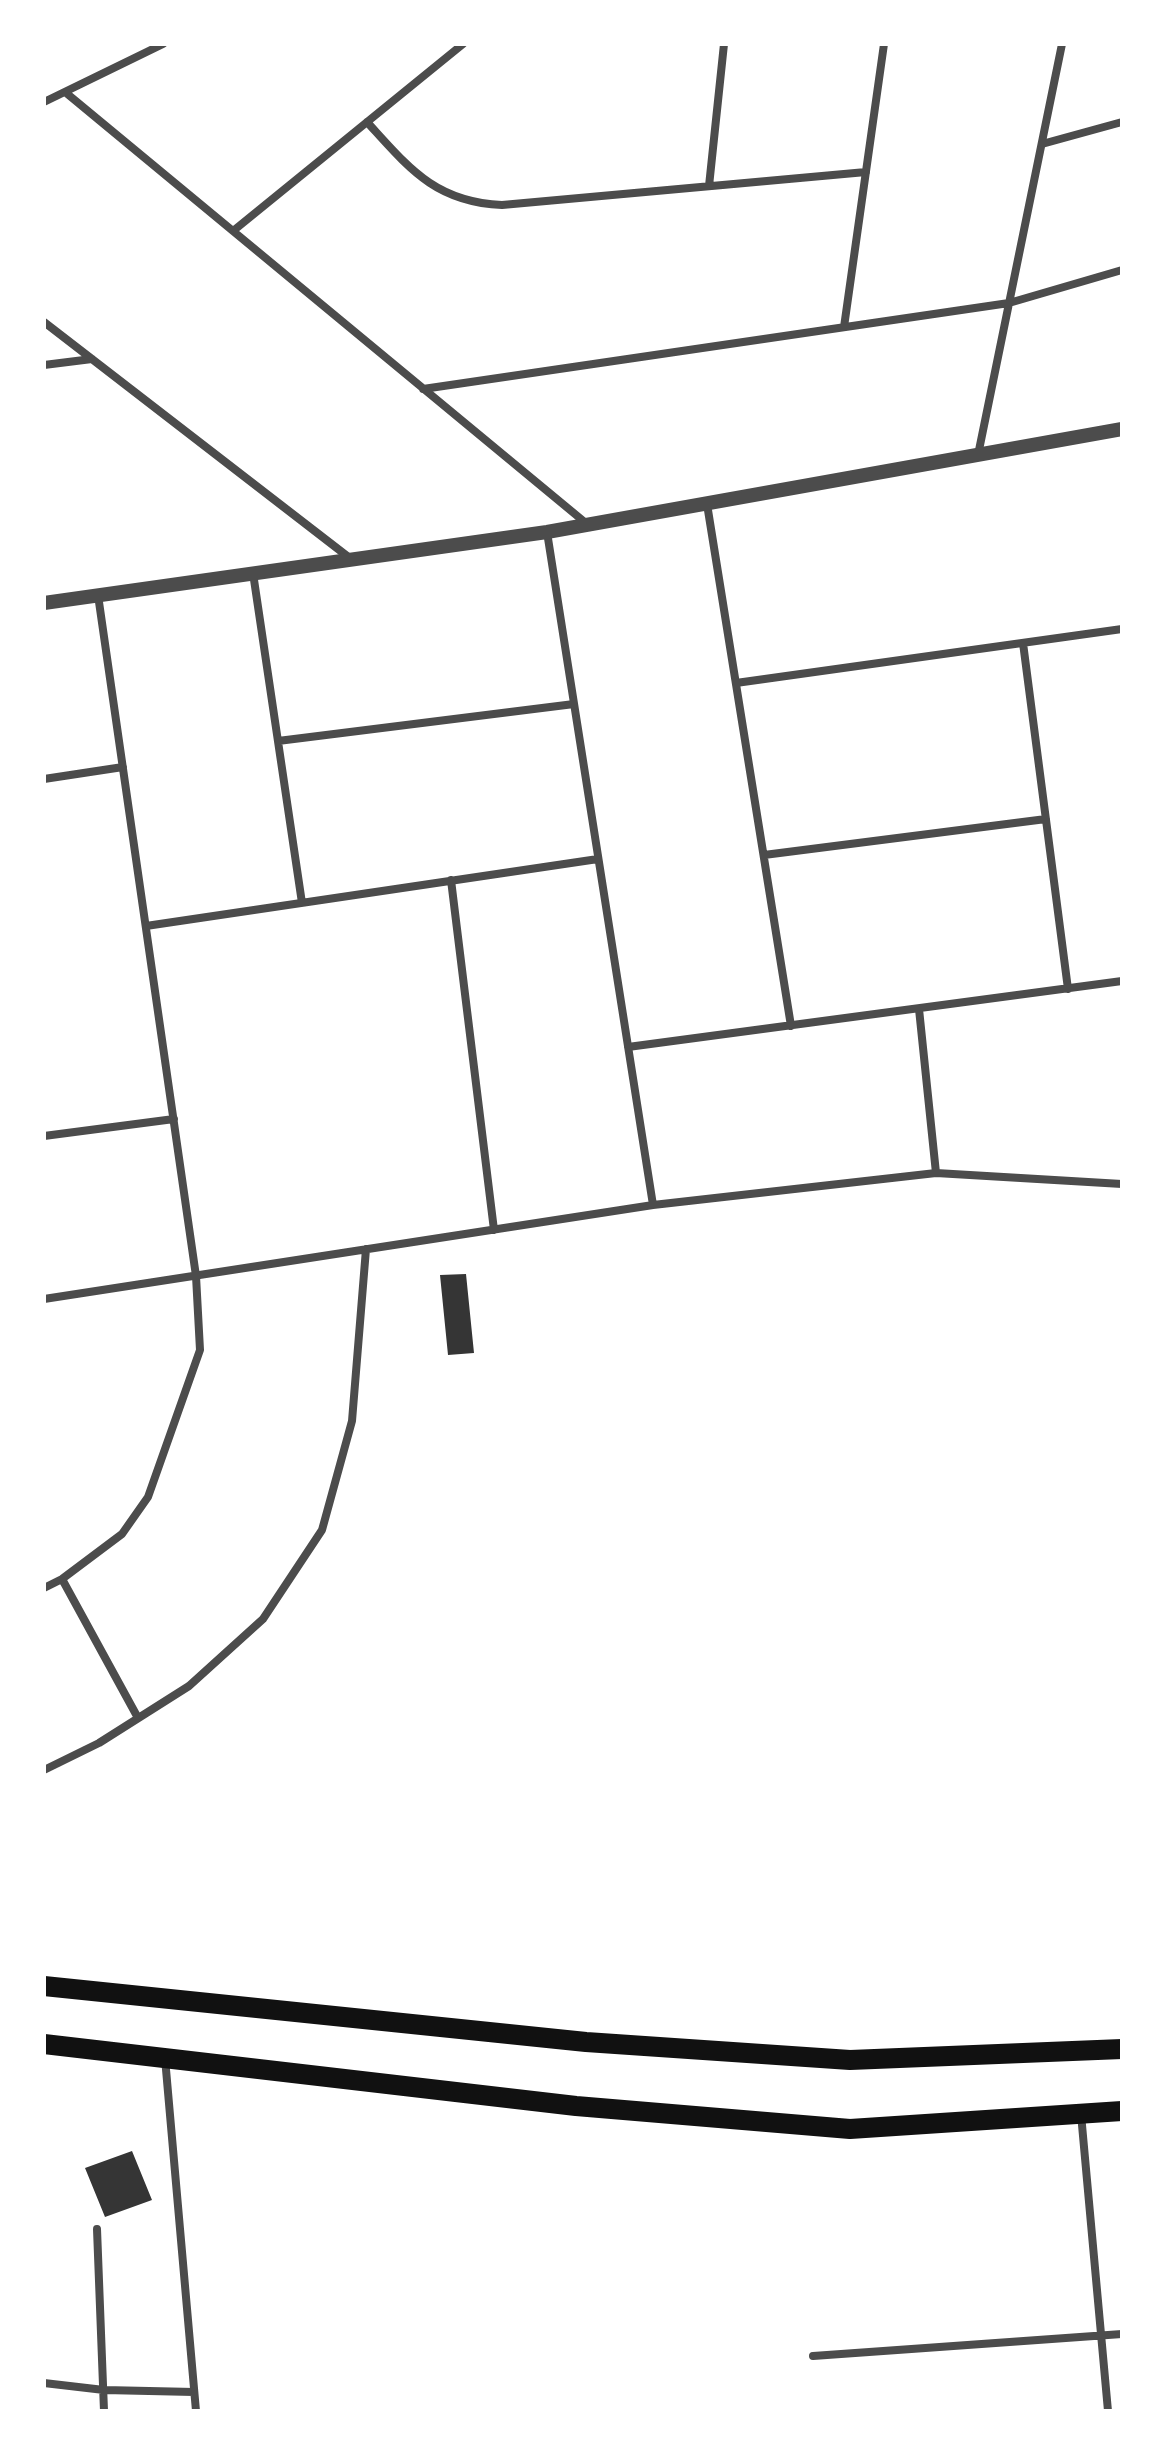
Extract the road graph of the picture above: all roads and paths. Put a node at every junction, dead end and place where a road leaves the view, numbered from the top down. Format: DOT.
graph roads {
  1 [pos="163,44"];
  2 [pos="463,44"];
  3 [pos="724,44"];
  4 [pos="884,44"];
  5 [pos="1062,44"];
  6 [pos="65,92"];
  7 [pos="44,102"];
  8 [pos="367,122"];
  9 [pos="1122,122"];
  10 [pos="1042,144"];
  11 [pos="866,172"];
  12 [pos="709,186"];
  13 [pos="233,231"];
  14 [pos="1122,270"];
  15 [pos="1009,303"];
  16 [pos="44,322"];
  17 [pos="844,327"];
  18 [pos="92,359"];
  19 [pos="44,365"];
  20 [pos="423,389"];
  21 [pos="1122,429"];
  22 [pos="978,455"];
  23 [pos="707,504"];
  24 [pos="588,525"];
  25 [pos="547,532"];
  26 [pos="351,560"];
  27 [pos="253,573"];
  28 [pos="98,595"];
  29 [pos="44,603"];
  30 [pos="1122,629"];
  31 [pos="1023,643"];
  32 [pos="736,683"];
  33 [pos="574,704"];
  34 [pos="278,741"];
  35 [pos="123,767"];
  36 [pos="44,779"];
  37 [pos="1046,819"];
  38 [pos="764,855"];
  39 [pos="598,859"];
  40 [pos="451,880"];
  41 [pos="302,903"];
  42 [pos="146,926"];
  43 [pos="1122,981"];
  44 [pos="1068,989"];
  45 [pos="919,1009"];
  46 [pos="791,1026"];
  47 [pos="628,1047"];
  48 [pos="174,1119"];
  49 [pos="44,1136"];
  50 [pos="936,1173"];
  51 [pos="1122,1184"];
  52 [pos="653,1205"];
  53 [pos="494,1230"];
  54 [pos="366,1249"];
  55 [pos="196,1276"];
  56 [pos="44,1299"];
  57 [pos="62,1579"];
  58 [pos="44,1588"];
  59 [pos="138,1718"];
  60 [pos="44,1770"];
  61 [pos="44,1986"];
  62 [pos="44,2044"];
  63 [pos="1122,2049"];
  64 [pos="165,2058"];
  65 [pos="1122,2111"];
  66 [pos="1081,2114"];
  67 [pos="97,2229"];
  68 [pos="1122,2334"];
  69 [pos="1101,2336"];
  70 [pos="813,2356"];
  71 [pos="44,2383"];
  72 [pos="104,2390"];
  73 [pos="194,2392"];
  74 [pos="104,2411"];
  75 [pos="196,2411"];
  76 [pos="1108,2411"];
  1 -- 6 [label="street"];
  2 -- 8 [label="street"];
  3 -- 12 [label="street"];
  4 -- 11 [label="street"];
  5 -- 10 [label="street"];
  6 -- 7 [label="street"];
  6 -- 13 [label="street"];
  8 -- 12 [label="street"];
  8 -- 13 [label="street"];
  9 -- 10 [label="street"];
  10 -- 15 [label="street"];
  11 -- 12 [label="street"];
  11 -- 17 [label="street"];
  13 -- 20 [label="street"];
  14 -- 15 [label="street"];
  15 -- 17 [label="street"];
  15 -- 22 [label="street"];
  16 -- 18 [label="street"];
  17 -- 20 [label="street"];
  18 -- 19 [label="street"];
  18 -- 26 [label="street"];
  20 -- 24 [label="street"];
  21 -- 22 [label="street"];
  22 -- 23 [label="street"];
  23 -- 24 [label="street"];
  23 -- 32 [label="street"];
  24 -- 25 [label="street"];
  25 -- 26 [label="street"];
  25 -- 33 [label="street"];
  26 -- 27 [label="street"];
  27 -- 28 [label="street"];
  27 -- 34 [label="street"];
  28 -- 29 [label="street"];
  28 -- 35 [label="street"];
  30 -- 31 [label="street"];
  31 -- 32 [label="street"];
  31 -- 37 [label="street"];
  32 -- 38 [label="street"];
  33 -- 34 [label="street"];
  33 -- 39 [label="street"];
  34 -- 41 [label="street"];
  35 -- 36 [label="street"];
  35 -- 42 [label="street"];
  37 -- 38 [label="street"];
  37 -- 44 [label="street"];
  38 -- 46 [label="street"];
  39 -- 40 [label="street"];
  39 -- 47 [label="street"];
  40 -- 41 [label="street"];
  40 -- 53 [label="street"];
  41 -- 42 [label="street"];
  42 -- 48 [label="street"];
  43 -- 44 [label="street"];
  44 -- 45 [label="street"];
  45 -- 46 [label="street"];
  45 -- 50 [label="street"];
  46 -- 47 [label="street"];
  47 -- 52 [label="street"];
  48 -- 49 [label="street"];
  48 -- 55 [label="street"];
  50 -- 51 [label="street"];
  50 -- 52 [label="street"];
  52 -- 53 [label="street"];
  53 -- 54 [label="street"];
  54 -- 55 [label="street"];
  54 -- 59 [label="street"];
  55 -- 56 [label="street"];
  55 -- 57 [label="street"];
  57 -- 58 [label="street"];
  57 -- 59 [label="street"];
  59 -- 60 [label="street"];
  61 -- 63 [label="main road"];
  62 -- 64 [label="main road"];
  64 -- 66 [label="main road"];
  64 -- 73 [label="street"];
  65 -- 66 [label="main road"];
  66 -- 69 [label="street"];
  67 -- 72 [label="street"];
  68 -- 69 [label="street"];
  69 -- 70 [label="street"];
  69 -- 76 [label="street"];
  71 -- 72 [label="street"];
  72 -- 73 [label="street"];
  72 -- 74 [label="street"];
  73 -- 75 [label="street"];
}
